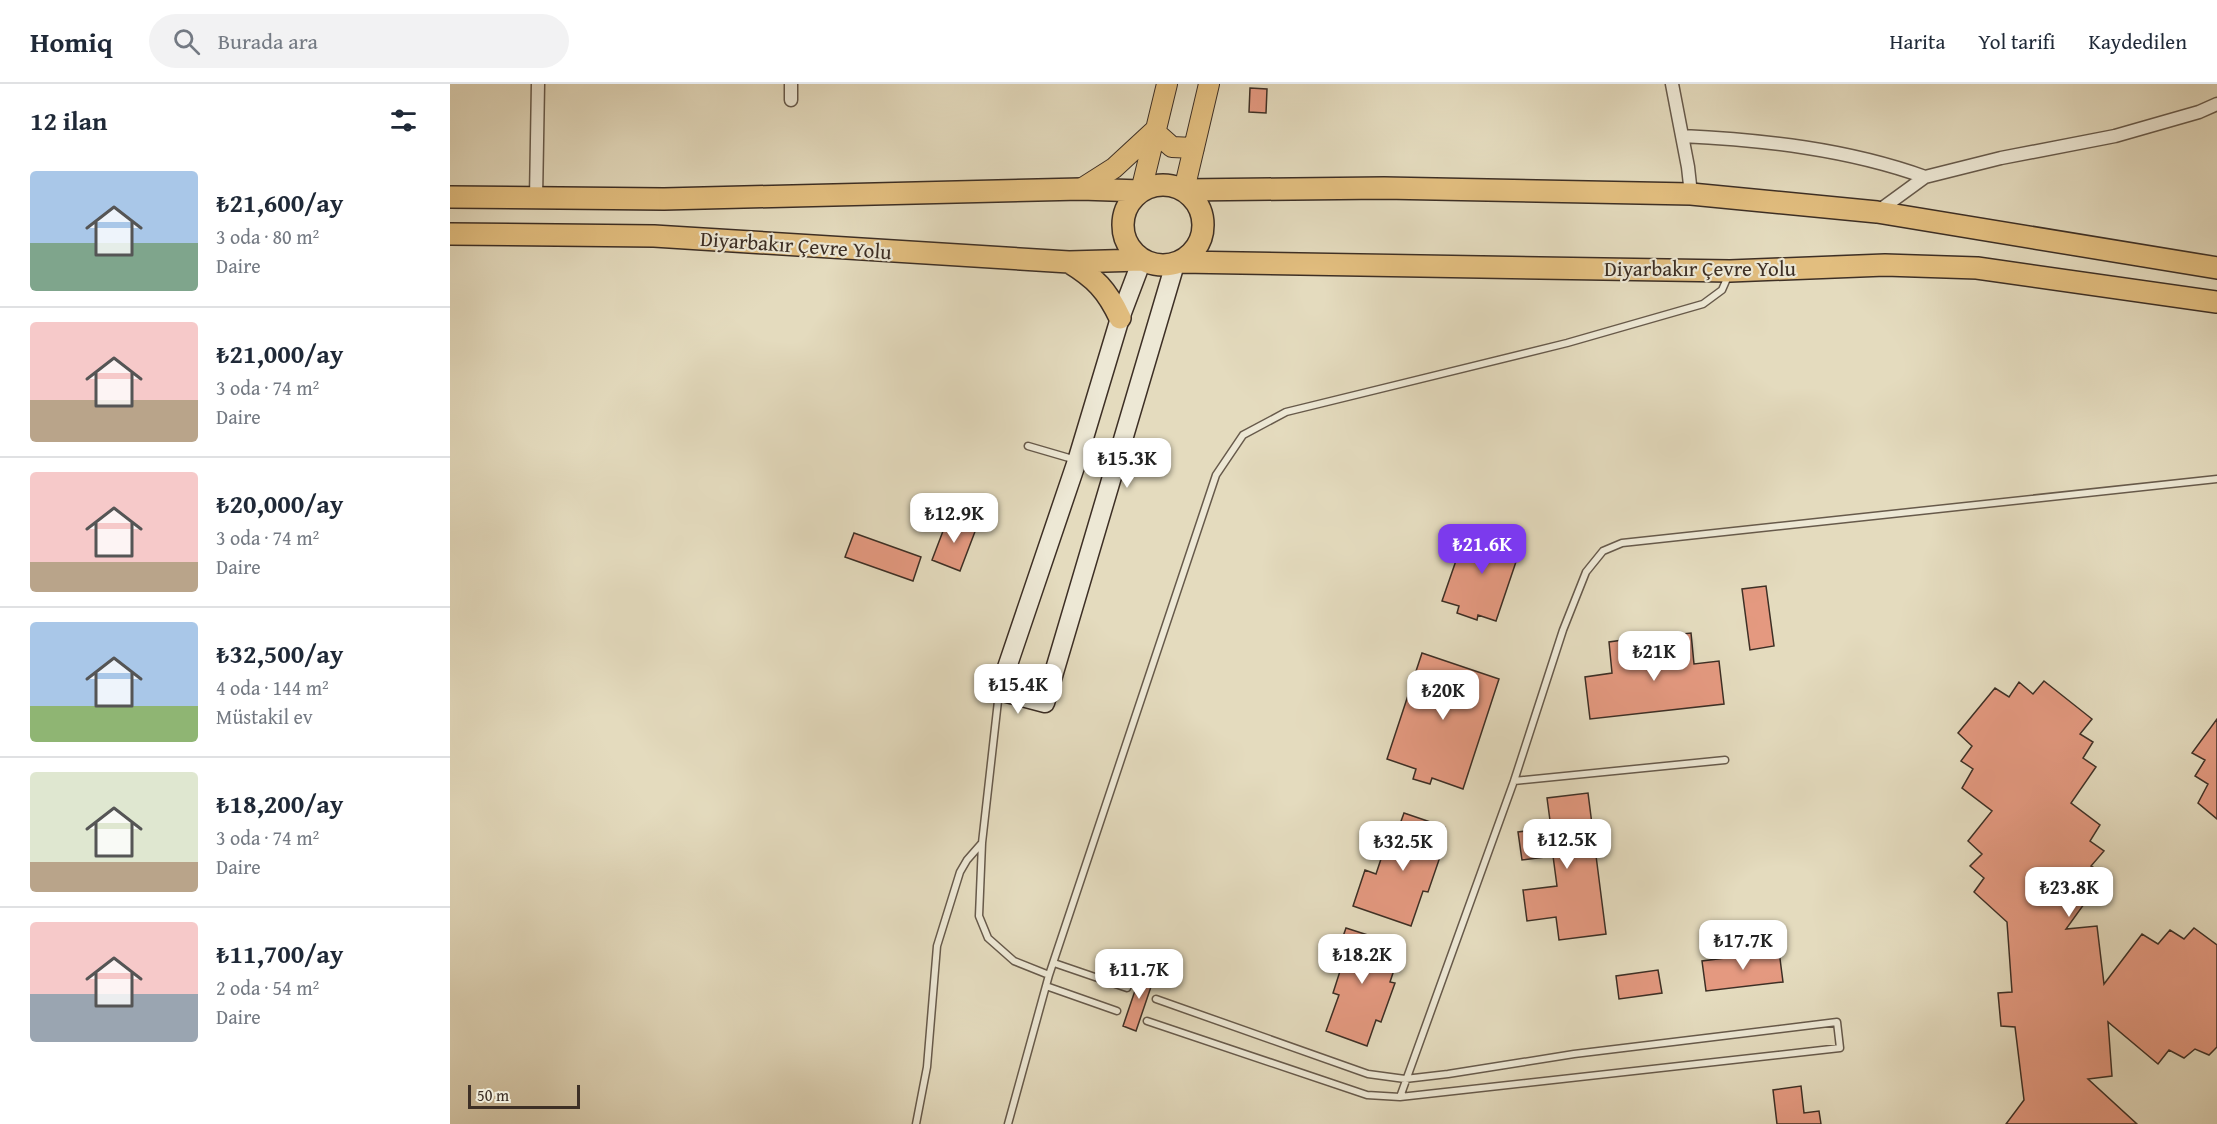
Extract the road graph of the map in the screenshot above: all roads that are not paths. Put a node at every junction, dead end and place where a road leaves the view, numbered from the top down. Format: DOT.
graph roads {
  1 [pos="538,84"];
  2 [pos="791,84"];
  3 [pos="1167,84"];
  4 [pos="1209,84"];
  5 [pos="1672,84"];
  6 [pos="790,100"];
  7 [pos="2217,104"];
  8 [pos="1154,131"];
  9 [pos="1682,136"];
  10 [pos="1194,148"];
  11 [pos="1925,177"];
  12 [pos="1081,189"];
  13 [pos="1184,190"];
  14 [pos="1141,191"];
  15 [pos="1691,194"];
  16 [pos="450,197"];
  17 [pos="536,198"];
  18 [pos="1877,212"];
  19 [pos="450,234"];
  20 [pos="1142,260"];
  21 [pos="1069,262"];
  22 [pos="1177,263"];
  23 [pos="2217,268"];
  24 [pos="1730,271"];
  25 [pos="2217,302"];
  26 [pos="1120,318"];
  27 [pos="1028,446"];
  28 [pos="1077,460"];
  29 [pos="2217,479"];
  30 [pos="999,691"];
  31 [pos="1725,760"];
  32 [pos="1514,781"];
  33 [pos="982,843"];
  34 [pos="1054,963"];
  35 [pos="1049,975"];
  36 [pos="1046,986"];
  37 [pos="1126,988"];
  38 [pos="1156,999"];
  39 [pos="1117,1011"];
  40 [pos="1147,1021"];
  41 [pos="1405,1079"];
  42 [pos="1400,1097"];
  43 [pos="916,1124"];
  44 [pos="1008,1124"];
  1 -- 17 [label="street"];
  2 -- 6 [label="street"];
  3 -- 8 [label="main road"];
  4 -- 10 [label="main road"];
  5 -- 9 [label="street"];
  7 -- 11 [label="street"];
  8 -- 10 [label="main road"];
  8 -- 12 [label="main road"];
  8 -- 14 [label="main road"];
  9 -- 11 [label="street"];
  9 -- 15 [label="street"];
  10 -- 13 [label="main road"];
  11 -- 18 [label="street"];
  12 -- 14 [label="highway, Diyarbakır Çevre Yolu"];
  12 -- 17 [label="highway, Diyarbakır Çevre Yolu"];
  13 -- 14 [label="highway"];
  13 -- 15 [label="highway"];
  13 -- 22 [label="highway"];
  14 -- 20 [label="highway"];
  15 -- 18 [label="highway"];
  16 -- 17 [label="highway, Diyarbakır Çevre Yolu"];
  18 -- 23 [label="highway"];
  19 -- 21 [label="highway, Diyarbakır Çevre Yolu"];
  20 -- 21 [label="highway, Diyarbakır Çevre Yolu"];
  20 -- 22 [label="highway"];
  20 -- 26 [label="main road"];
  21 -- 26 [label="highway"];
  22 -- 24 [label="highway, Diyarbakır Çevre Yolu"];
  22 -- 30 [label="main road"];
  24 -- 25 [label="highway, Diyarbakır Çevre Yolu"];
  24 -- 34 [label="lane"];
  26 -- 28 [label="main road"];
  27 -- 28 [label="lane"];
  28 -- 30 [label="main road"];
  29 -- 32 [label="lane"];
  30 -- 33 [label="lane"];
  31 -- 32 [label="lane"];
  32 -- 41 [label="lane"];
  33 -- 35 [label="lane"];
  33 -- 43 [label="lane"];
  34 -- 35 [label="lane"];
  34 -- 37 [label="lane"];
  35 -- 36 [label="lane"];
  36 -- 39 [label="lane"];
  36 -- 44 [label="lane"];
  38 -- 41 [label="lane"];
  40 -- 42 [label="lane"];
  41 -- 42 [label="lane"];
  41 -- 42 [label="lane"];
}
